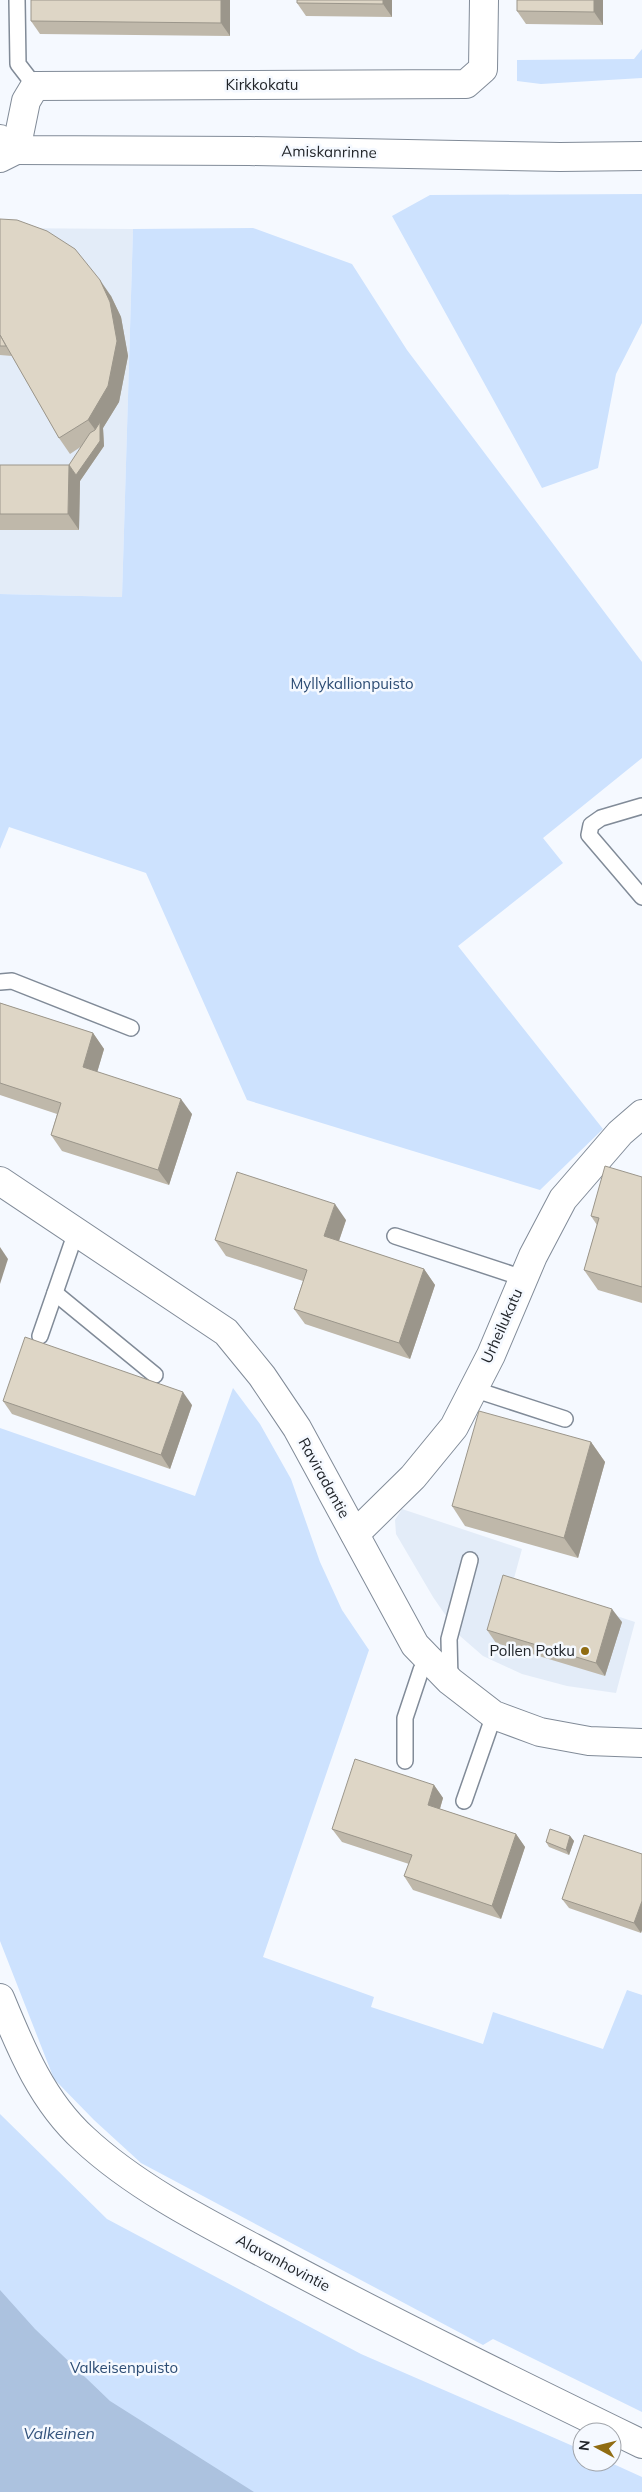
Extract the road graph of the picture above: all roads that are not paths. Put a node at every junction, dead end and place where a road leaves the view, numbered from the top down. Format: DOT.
graph roads {
  1 [pos="17,0"];
  2 [pos="484,0"];
  3 [pos="35,86"];
  4 [pos="5,149"];
  5 [pos="642,156"];
  6 [pos="642,806"];
  7 [pos="642,897"];
  8 [pos="0,982"];
  9 [pos="131,1028"];
  10 [pos="642,1114"];
  11 [pos="0,1181"];
  12 [pos="76,1232"];
  13 [pos="395,1236"];
  14 [pos="523,1278"];
  15 [pos="54,1293"];
  16 [pos="40,1336"];
  17 [pos="155,1375"];
  18 [pos="472,1389"];
  19 [pos="565,1419"];
  20 [pos="355,1534"];
  21 [pos="470,1560"];
  22 [pos="429,1660"];
  23 [pos="450,1682"];
  24 [pos="494,1715"];
  25 [pos="642,1743"];
  26 [pos="405,1760"];
  27 [pos="464,1801"];
  28 [pos="0,1998"];
  29 [pos="642,2444"];
  1 -- 3 [label="lane"];
  2 -- 3 [label="street, Kirkkokatu"];
  3 -- 4 [label="street"];
  4 -- 5 [label="street, Amiskanrinne"];
  6 -- 7 [label="lane"];
  8 -- 9 [label="lane"];
  10 -- 14 [label="street, Urheilukatu"];
  11 -- 12 [label="street, Raviradantie"];
  12 -- 15 [label="lane"];
  12 -- 20 [label="street, Raviradantie"];
  13 -- 14 [label="lane"];
  14 -- 18 [label="street, Urheilukatu"];
  15 -- 16 [label="lane"];
  15 -- 17 [label="lane"];
  18 -- 19 [label="lane"];
  18 -- 20 [label="street, Urheilukatu"];
  20 -- 22 [label="street, Raviradantie"];
  21 -- 23 [label="lane"];
  22 -- 23 [label="street, Raviradantie"];
  22 -- 26 [label="lane"];
  23 -- 24 [label="street, Raviradantie"];
  24 -- 25 [label="street, Raviradantie"];
  24 -- 27 [label="lane"];
  28 -- 29 [label="street, Alavanhovintie"];
}
